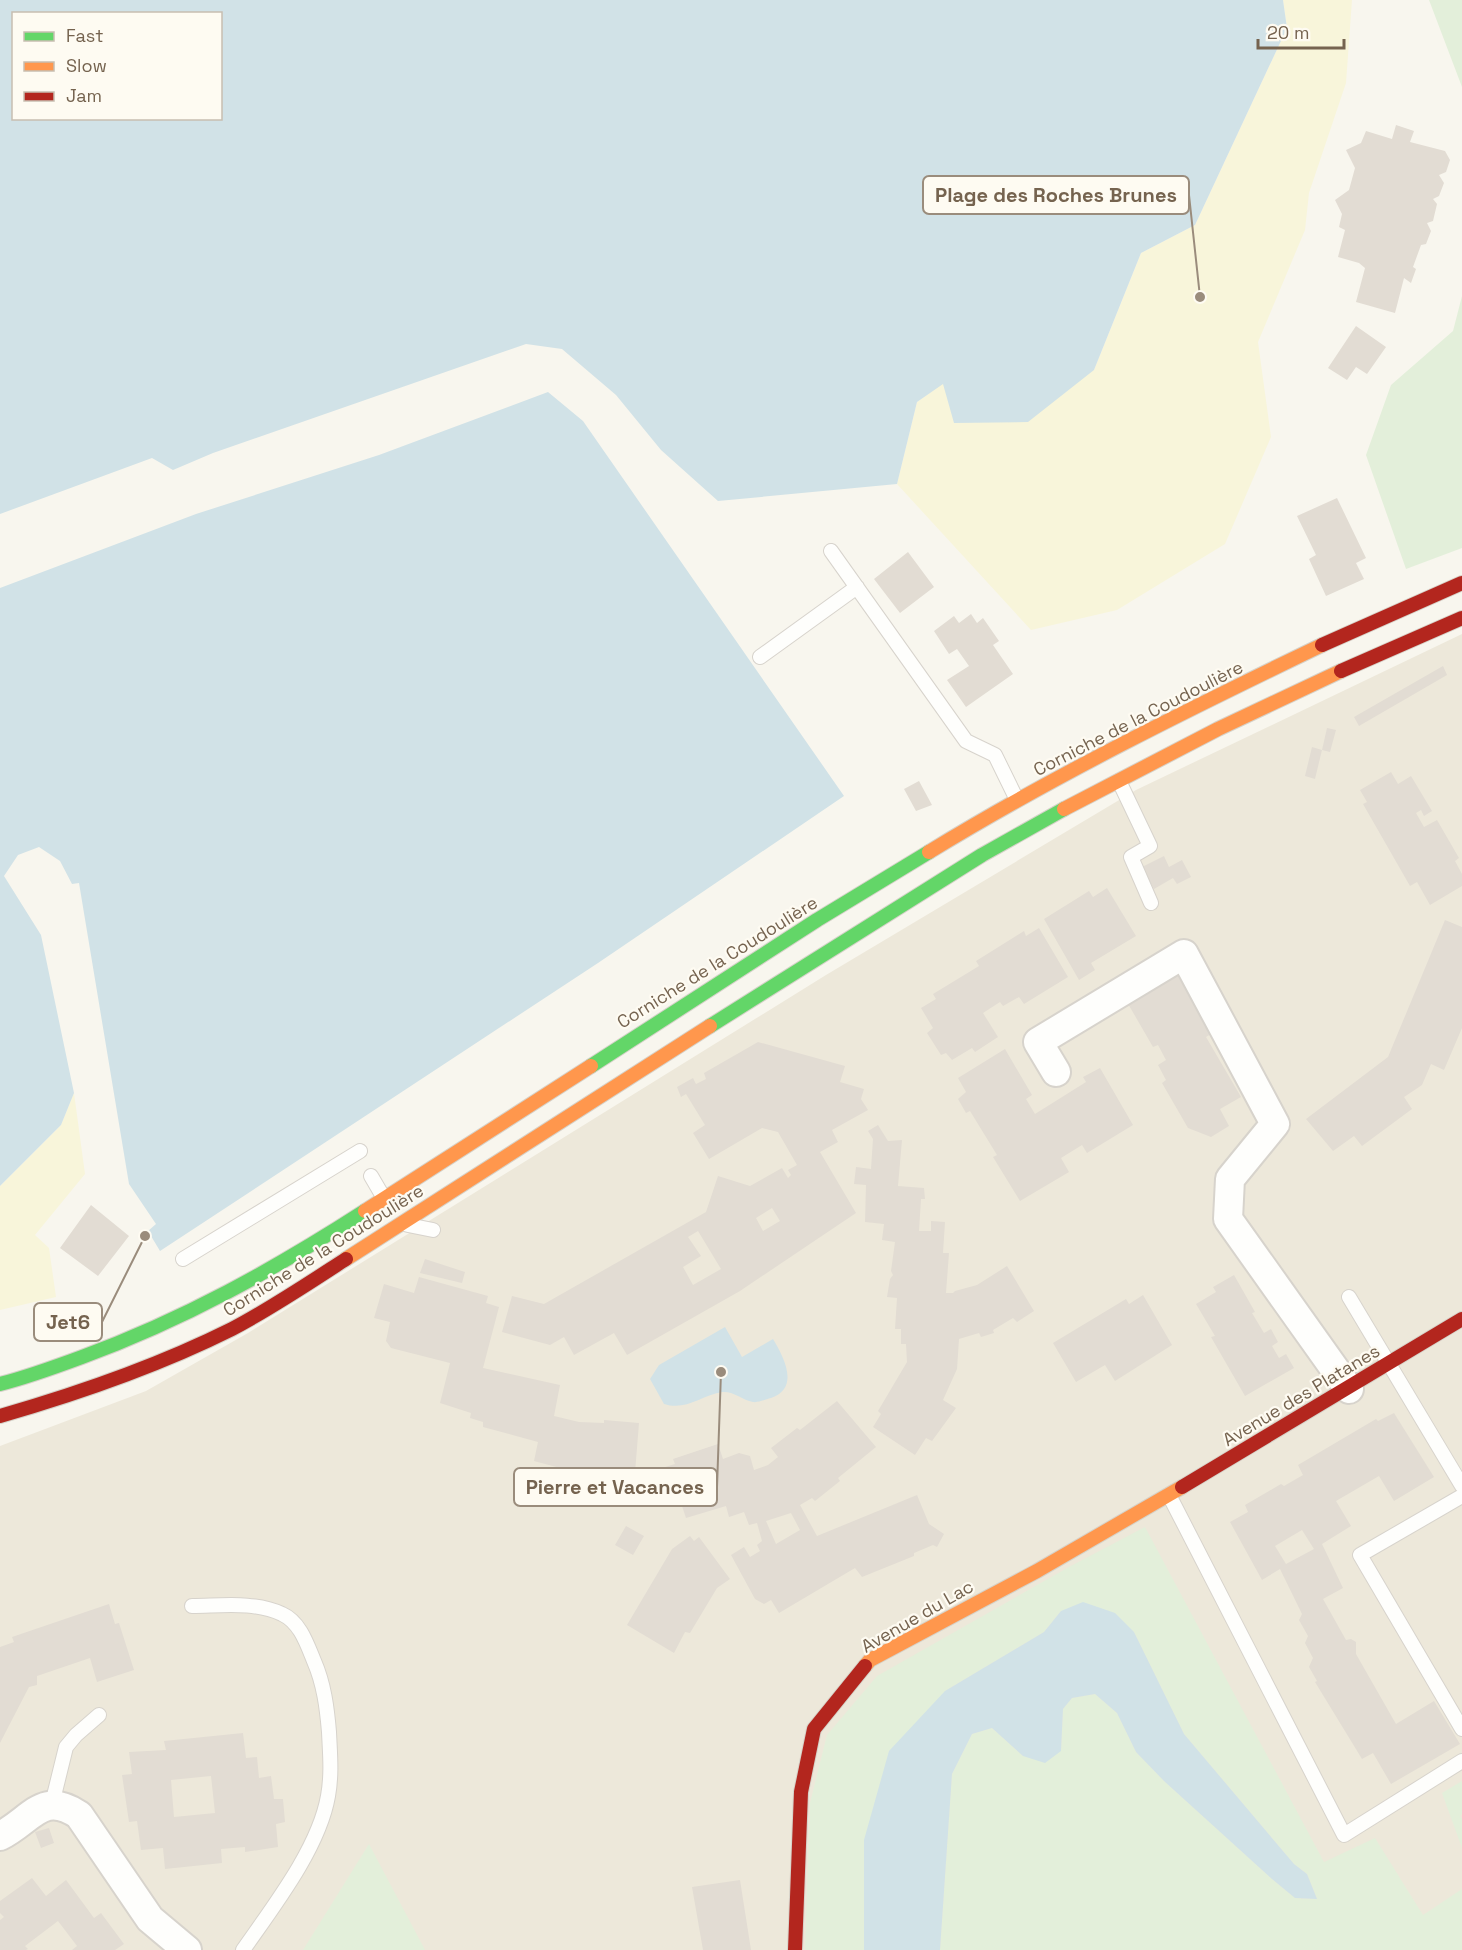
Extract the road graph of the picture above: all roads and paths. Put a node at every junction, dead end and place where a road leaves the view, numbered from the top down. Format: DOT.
graph roads {
  1 [pos="831,550"];
  2 [pos="1462,583"];
  3 [pos="857,586"];
  4 [pos="1462,618"];
  5 [pos="760,657"];
  6 [pos="1119,781"];
  7 [pos="1024,814"];
  8 [pos="1151,903"];
  9 [pos="1056,1072"];
  10 [pos="633,1074"];
  11 [pos="631,1092"];
  12 [pos="360,1151"];
  13 [pos="371,1176"];
  14 [pos="384,1198"];
  15 [pos="399,1224"];
  16 [pos="433,1230"];
  17 [pos="183,1259"];
  18 [pos="1349,1298"];
  19 [pos="1462,1319"];
  20 [pos="1388,1365"];
  21 [pos="0,1384"];
  22 [pos="1349,1389"];
  23 [pos="0,1416"];
  24 [pos="1462,1486"];
  25 [pos="1462,1496"];
  26 [pos="1163,1498"];
  27 [pos="192,1606"];
  28 [pos="99,1715"];
  29 [pos="1462,1728"];
  30 [pos="1462,1761"];
  31 [pos="52,1804"];
  32 [pos="0,1836"];
  33 [pos="187,1950"];
  34 [pos="243,1950"];
  35 [pos="795,1950"];
  1 -- 3 [label="lane"];
  2 -- 7 [label="main road, Corniche de la Coudoulière"];
  3 -- 5 [label="lane"];
  3 -- 7 [label="lane"];
  4 -- 6 [label="main road, Corniche de la Coudoulière"];
  6 -- 7 [label="main road, Corniche de la Coudoulière"];
  6 -- 8 [label="lane"];
  7 -- 10 [label="main road, Corniche de la Coudoulière"];
  7 -- 14 [label="main road, Corniche de la Coudoulière"];
  9 -- 22 [label="street"];
  10 -- 11 [label="lane"];
  10 -- 15 [label="main road, Corniche de la Coudoulière"];
  12 -- 17 [label="lane"];
  13 -- 14 [label="lane"];
  14 -- 15 [label="lane"];
  14 -- 21 [label="main road, Corniche de la Coudoulière"];
  15 -- 16 [label="lane"];
  15 -- 23 [label="main road, Corniche de la Coudoulière"];
  18 -- 20 [label="lane"];
  19 -- 20 [label="main road, Avenue des Platanes"];
  20 -- 22 [label="main road, Avenue des Platanes"];
  20 -- 24 [label="lane"];
  22 -- 26 [label="main road, Avenue des Platanes"];
  25 -- 29 [label="lane"];
  26 -- 30 [label="lane"];
  26 -- 35 [label="main road, Avenue du Lac"];
  27 -- 34 [label="lane"];
  28 -- 31 [label="lane"];
  31 -- 32 [label="street"];
  31 -- 33 [label="street"];
}
